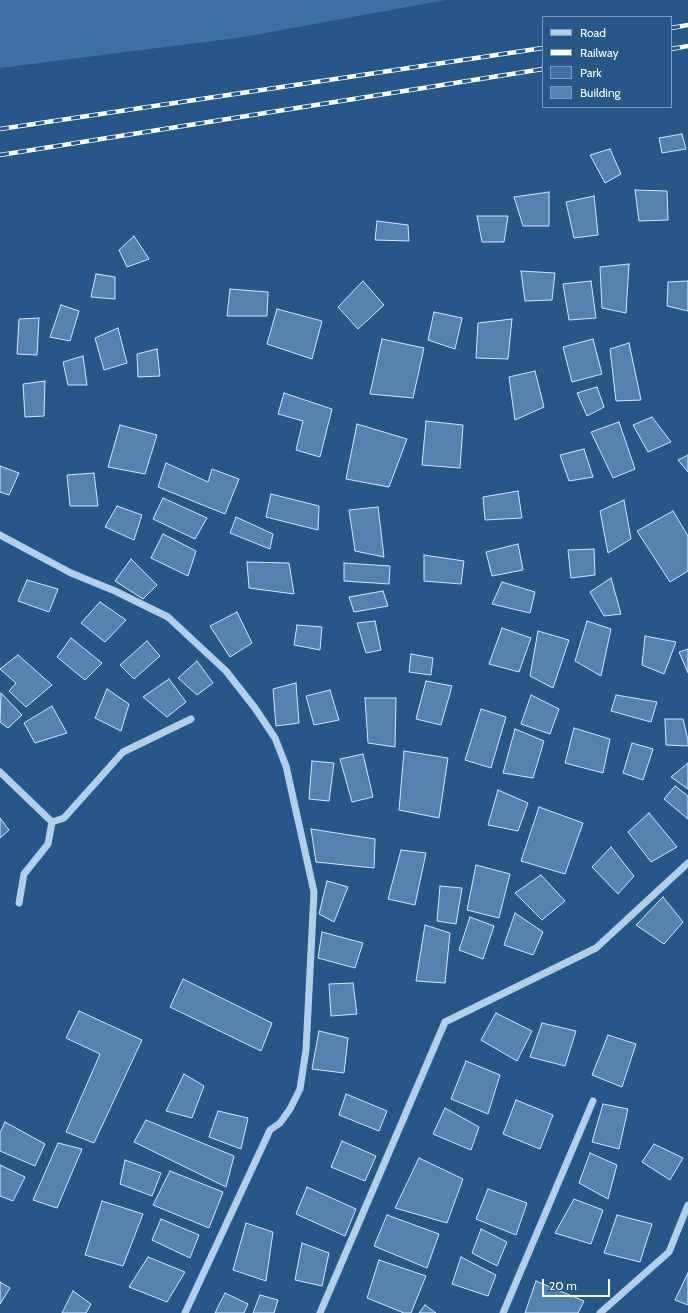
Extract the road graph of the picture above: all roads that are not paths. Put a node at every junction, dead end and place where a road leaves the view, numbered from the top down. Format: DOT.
graph roads {
  1 [pos="0,535"];
  2 [pos="191,719"];
  3 [pos="0,772"];
  4 [pos="52,822"];
  5 [pos="688,863"];
  6 [pos="19,902"];
  7 [pos="593,1101"];
  8 [pos="688,1205"];
  9 [pos="185,1313"];
  10 [pos="320,1313"];
  11 [pos="503,1313"];
  12 [pos="600,1313"];
  1 -- 9 [label="street"];
  2 -- 4 [label="street"];
  3 -- 4 [label="street"];
  4 -- 6 [label="street"];
  5 -- 10 [label="street"];
  7 -- 11 [label="street"];
  8 -- 12 [label="street"];
}
